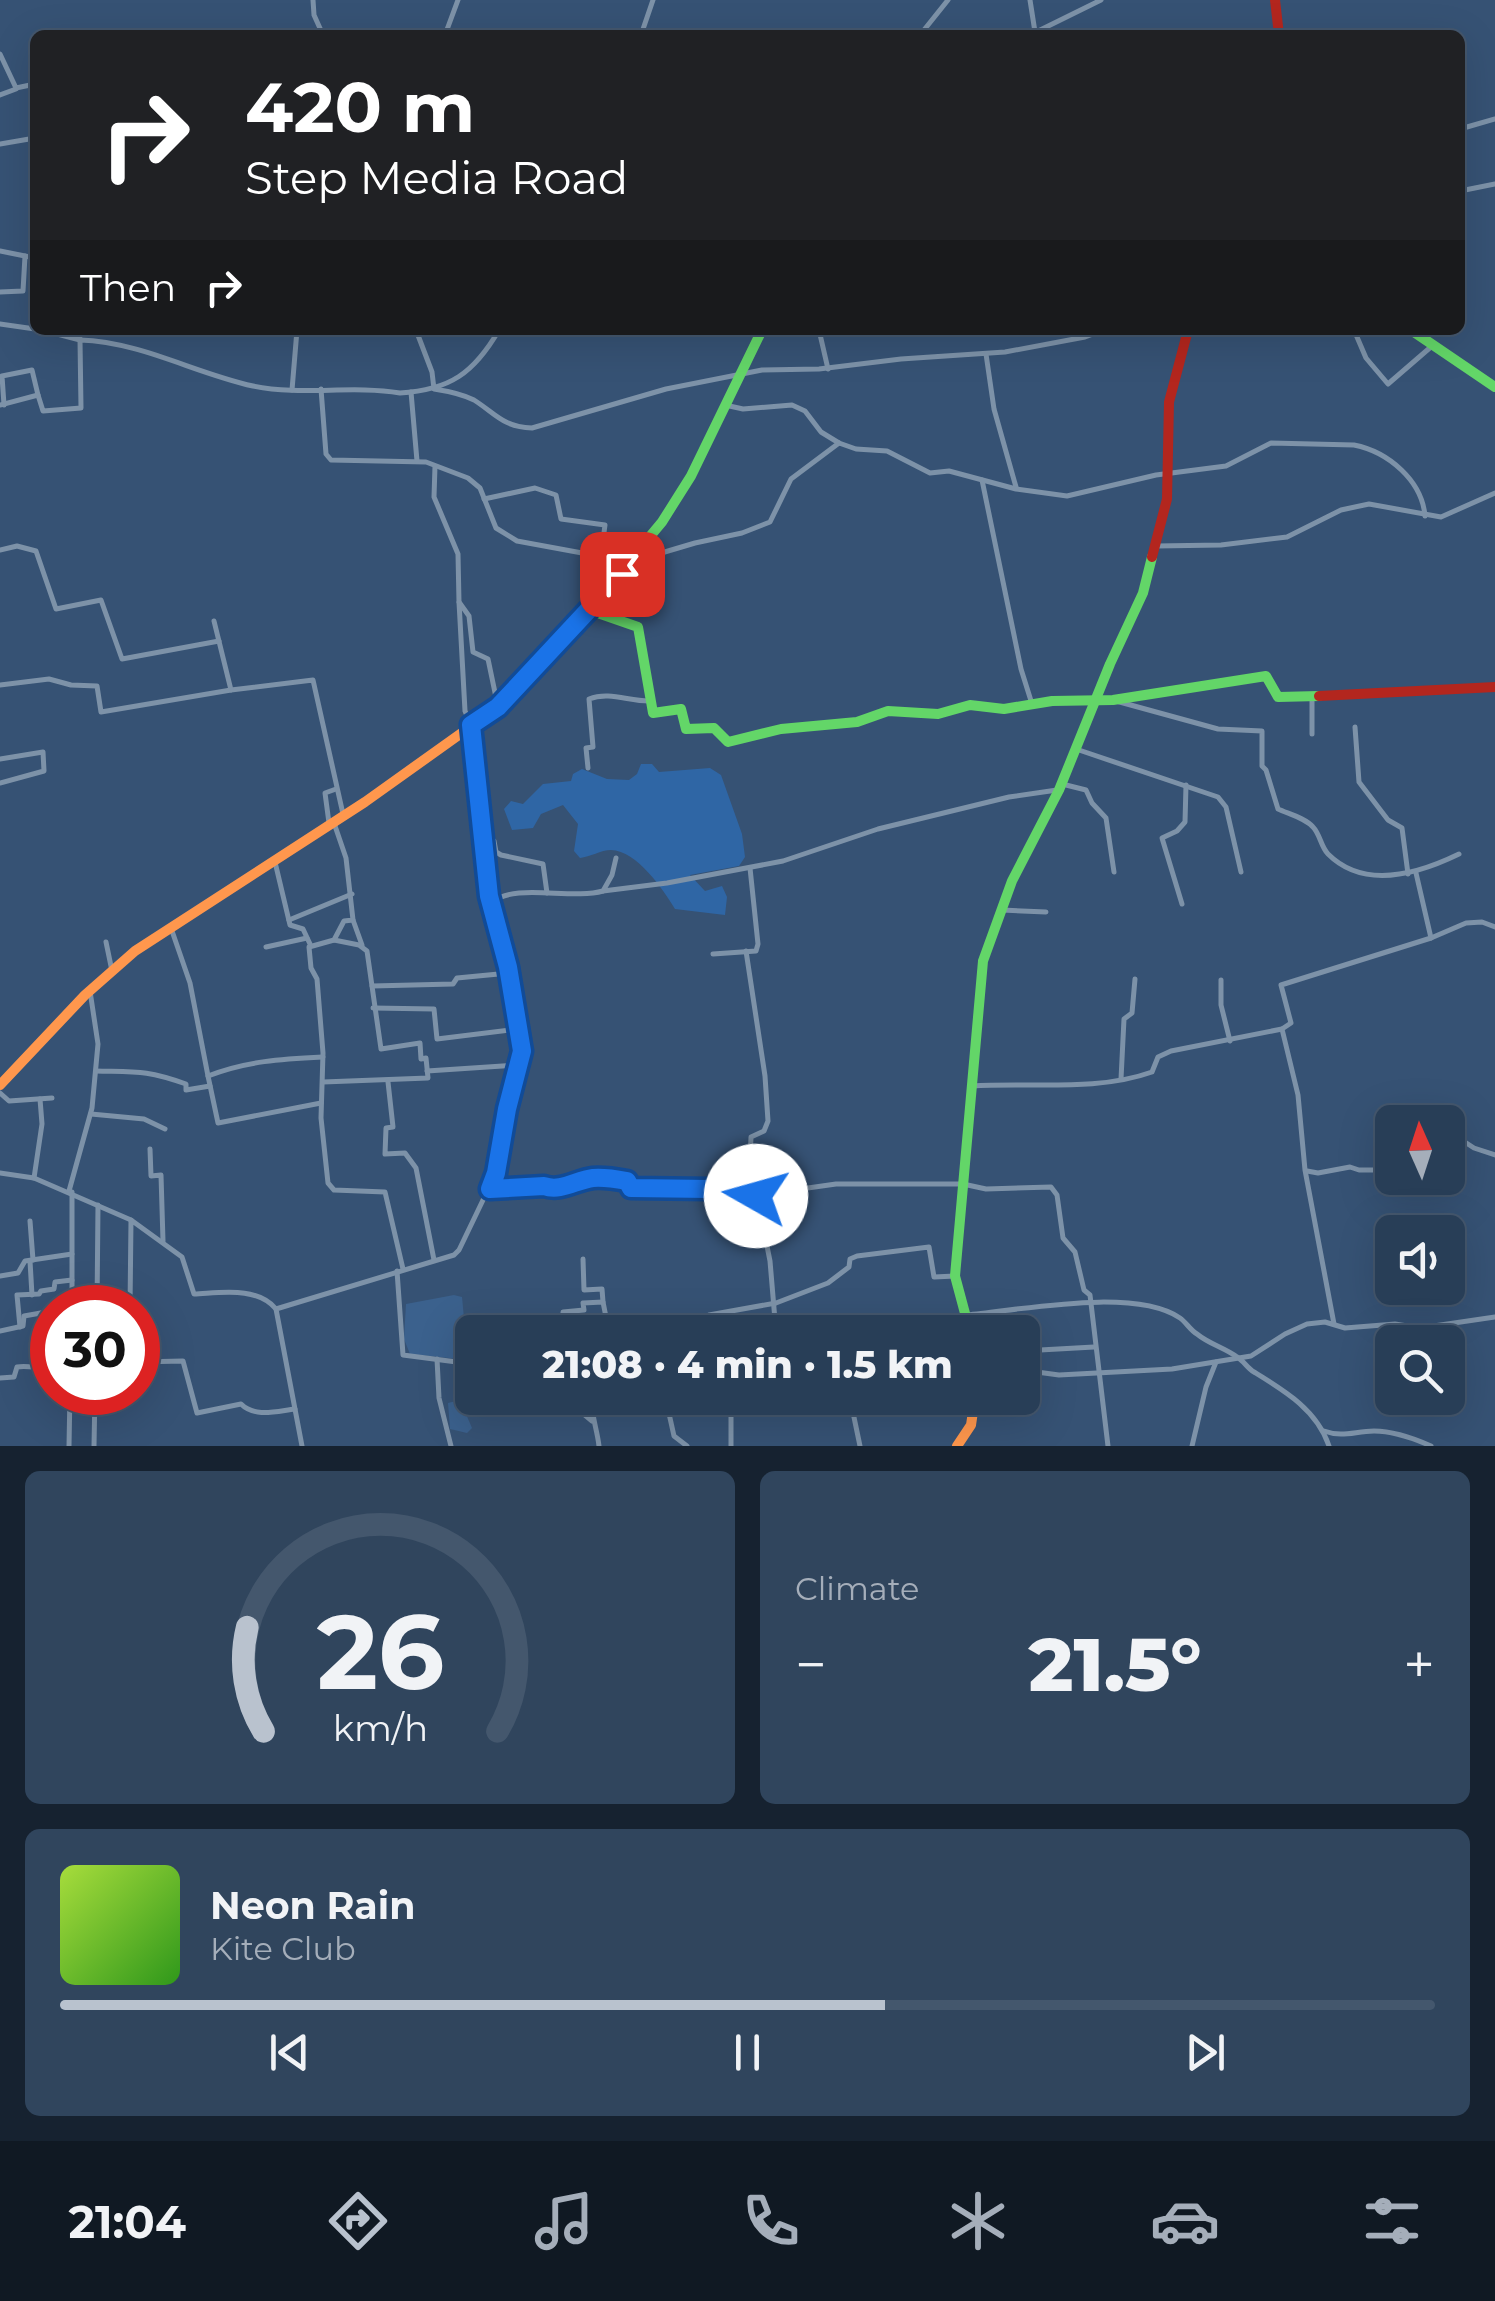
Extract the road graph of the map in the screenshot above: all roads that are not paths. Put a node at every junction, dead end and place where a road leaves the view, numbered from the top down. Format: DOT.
graph roads {
  1 [pos="313,0"];
  2 [pos="458,0"];
  3 [pos="652,0"];
  4 [pos="948,0"];
  5 [pos="1030,0"];
  6 [pos="1101,0"];
  7 [pos="1275,0"];
  8 [pos="321,30"];
  9 [pos="448,30"];
  10 [pos="643,30"];
  11 [pos="924,30"];
  12 [pos="1032,30"];
  13 [pos="1040,30"];
  14 [pos="1279,30"];
  15 [pos="0,54"];
  16 [pos="30,85"];
  17 [pos="16,88"];
  18 [pos="0,95"];
  19 [pos="1495,119"];
  20 [pos="1465,128"];
  21 [pos="30,139"];
  22 [pos="0,144"];
  23 [pos="1495,184"];
  24 [pos="1465,191"];
  25 [pos="0,251"];
  26 [pos="25,256"];
  27 [pos="30,257"];
  28 [pos="0,292"];
  29 [pos="0,324"];
  30 [pos="30,329"];
  31 [pos="59,335"];
  32 [pos="80,335"];
  33 [pos="297,335"];
  34 [pos="418,335"];
  35 [pos="495,335"];
  36 [pos="760,335"];
  37 [pos="820,335"];
  38 [pos="1084,335"];
  39 [pos="1187,335"];
  40 [pos="1356,335"];
  41 [pos="1418,335"];
  42 [pos="80,340"];
  43 [pos="1432,346"];
  44 [pos="986,354"];
  45 [pos="828,369"];
  46 [pos="740,374"];
  47 [pos="1495,387"];
  48 [pos="434,389"];
  49 [pos="1,390"];
  50 [pos="292,390"];
  51 [pos="321,390"];
  52 [pos="411,392"];
  53 [pos="38,395"];
  54 [pos="2,405"];
  55 [pos="725,405"];
  56 [pos="839,444"];
  57 [pos="417,461"];
  58 [pos="435,466"];
  59 [pos="1168,472"];
  60 [pos="982,480"];
  61 [pos="1016,489"];
  62 [pos="1495,493"];
  63 [pos="484,499"];
  64 [pos="1425,516"];
  65 [pos="1156,546"];
  66 [pos="0,550"];
  67 [pos="601,555"];
  68 [pos="631,562"];
  69 [pos="459,602"];
  70 [pos="589,610"];
  71 [pos="214,621"];
  72 [pos="219,641"];
  73 [pos="0,685"];
  74 [pos="1495,687"];
  75 [pos="231,690"];
  76 [pos="1312,698"];
  77 [pos="1114,700"];
  78 [pos="651,701"];
  79 [pos="1094,702"];
  80 [pos="1032,704"];
  81 [pos="498,707"];
  82 [pos="471,725"];
  83 [pos="1355,727"];
  84 [pos="1312,734"];
  85 [pos="1076,749"];
  86 [pos="0,759"];
  87 [pos="588,768"];
  88 [pos="0,784"];
  89 [pos="1186,786"];
  90 [pos="1061,787"];
  91 [pos="336,789"];
  92 [pos="336,822"];
  93 [pos="484,835"];
  94 [pos="1459,854"];
  95 [pos="616,858"];
  96 [pos="274,862"];
  97 [pos="750,868"];
  98 [pos="1114,872"];
  99 [pos="1241,872"];
  100 [pos="1416,873"];
  101 [pos="1408,874"];
  102 [pos="603,891"];
  103 [pos="352,894"];
  104 [pos="547,895"];
  105 [pos="493,902"];
  106 [pos="1182,904"];
  107 [pos="1002,910"];
  108 [pos="1046,912"];
  109 [pos="288,920"];
  110 [pos="353,920"];
  111 [pos="1495,927"];
  112 [pos="171,928"];
  113 [pos="1431,938"];
  114 [pos="334,940"];
  115 [pos="309,941"];
  116 [pos="106,942"];
  117 [pos="266,947"];
  118 [pos="362,947"];
  119 [pos="746,951"];
  120 [pos="713,954"];
  121 [pos="112,971"];
  122 [pos="510,973"];
  123 [pos="1135,979"];
  124 [pos="1221,980"];
  125 [pos="372,986"];
  126 [pos="90,991"];
  127 [pos="373,1008"];
  128 [pos="520,1029"];
  129 [pos="1282,1029"];
  130 [pos="1230,1041"];
  131 [pos="323,1057"];
  132 [pos="518,1065"];
  133 [pos="96,1071"];
  134 [pos="427,1071"];
  135 [pos="208,1076"];
  136 [pos="388,1079"];
  137 [pos="1121,1080"];
  138 [pos="322,1082"];
  139 [pos="0,1085"];
  140 [pos="210,1086"];
  141 [pos="972,1086"];
  142 [pos="0,1094"];
  143 [pos="40,1098"];
  144 [pos="52,1098"];
  145 [pos="322,1102"];
  146 [pos="91,1114"];
  147 [pos="165,1129"];
  148 [pos="1465,1142"];
  149 [pos="150,1148"];
  150 [pos="1495,1155"];
  151 [pos="1305,1170"];
  152 [pos="1375,1170"];
  153 [pos="0,1173"];
  154 [pos="34,1178"];
  155 [pos="962,1184"];
  156 [pos="490,1189"];
  157 [pos="71,1192"];
  158 [pos="756,1196"];
  159 [pos="98,1204"];
  160 [pos="30,1220"];
  161 [pos="131,1220"];
  162 [pos="163,1241"];
  163 [pos="72,1254"];
  164 [pos="583,1259"];
  165 [pos="32,1260"];
  166 [pos="434,1260"];
  167 [pos="400,1270"];
  168 [pos="0,1276"];
  169 [pos="954,1276"];
  170 [pos="72,1280"];
  171 [pos="32,1285"];
  172 [pos="55,1285"];
  173 [pos="72,1285"];
  174 [pos="96,1285"];
  175 [pos="130,1285"];
  176 [pos="30,1295"];
  177 [pos="603,1302"];
  178 [pos="776,1303"];
  179 [pos="1091,1303"];
  180 [pos="276,1308"];
  181 [pos="30,1315"];
  182 [pos="563,1315"];
  183 [pos="606,1315"];
  184 [pos="709,1315"];
  185 [pos="776,1315"];
  186 [pos="967,1315"];
  187 [pos="1495,1318"];
  188 [pos="1334,1324"];
  189 [pos="20,1327"];
  190 [pos="0,1331"];
  191 [pos="1096,1348"];
  192 [pos="1040,1350"];
  193 [pos="1240,1358"];
  194 [pos="437,1359"];
  195 [pos="160,1362"];
  196 [pos="455,1362"];
  197 [pos="1216,1362"];
  198 [pos="30,1369"];
  199 [pos="1040,1372"];
  200 [pos="1098,1374"];
  201 [pos="0,1378"];
  202 [pos="295,1410"];
  203 [pos="70,1415"];
  204 [pos="95,1415"];
  205 [pos="585,1415"];
  206 [pos="592,1415"];
  207 [pos="669,1415"];
  208 [pos="731,1415"];
  209 [pos="854,1415"];
  210 [pos="972,1415"];
  211 [pos="592,1421"];
  212 [pos="1322,1430"];
  213 [pos="69,1446"];
  214 [pos="94,1446"];
  215 [pos="302,1446"];
  216 [pos="452,1446"];
  217 [pos="599,1446"];
  218 [pos="687,1446"];
  219 [pos="731,1446"];
  220 [pos="860,1446"];
  221 [pos="957,1446"];
  222 [pos="1108,1446"];
  223 [pos="1192,1446"];
  224 [pos="1329,1446"];
  225 [pos="1431,1446"];
  1 -- 8 [label="street"];
  2 -- 9 [label="street"];
  3 -- 10 [label="street"];
  4 -- 11 [label="street"];
  5 -- 12 [label="street"];
  6 -- 13 [label="street"];
  7 -- 14 [label="street"];
  15 -- 17 [label="street"];
  16 -- 17 [label="street"];
  17 -- 18 [label="street"];
  19 -- 20 [label="street"];
  21 -- 22 [label="street"];
  23 -- 24 [label="street"];
  25 -- 26 [label="street"];
  26 -- 27 [label="street"];
  26 -- 28 [label="street"];
  29 -- 30 [label="street"];
  31 -- 42 [label="street"];
  32 -- 42 [label="street"];
  33 -- 50 [label="street"];
  34 -- 48 [label="street"];
  35 -- 48 [label="street"];
  36 -- 46 [label="street"];
  37 -- 45 [label="street"];
  38 -- 44 [label="street"];
  39 -- 59 [label="street"];
  40 -- 43 [label="street"];
  41 -- 43 [label="street"];
  42 -- 50 [label="street"];
  42 -- 53 [label="street"];
  43 -- 47 [label="street"];
  44 -- 45 [label="street"];
  44 -- 61 [label="street"];
  45 -- 46 [label="street"];
  46 -- 48 [label="street"];
  46 -- 55 [label="street"];
  48 -- 52 [label="street"];
  49 -- 53 [label="street"];
  49 -- 54 [label="street"];
  50 -- 51 [label="street"];
  51 -- 52 [label="street"];
  51 -- 57 [label="street"];
  52 -- 57 [label="street"];
  53 -- 54 [label="street"];
  55 -- 56 [label="street"];
  55 -- 68 [label="street"];
  56 -- 60 [label="street"];
  56 -- 68 [label="street"];
  57 -- 58 [label="street"];
  58 -- 63 [label="street"];
  58 -- 69 [label="street"];
  59 -- 61 [label="street"];
  59 -- 64 [label="street"];
  59 -- 65 [label="street"];
  60 -- 61 [label="street"];
  60 -- 80 [label="street"];
  62 -- 64 [label="street"];
  63 -- 67 [label="street"];
  63 -- 67 [label="street"];
  64 -- 65 [label="street"];
  65 -- 79 [label="street"];
  66 -- 72 [label="street"];
  67 -- 68 [label="street"];
  68 -- 70 [label="street"];
  69 -- 81 [label="street"];
  69 -- 82 [label="street"];
  70 -- 78 [label="street"];
  70 -- 81 [label="street"];
  71 -- 72 [label="street"];
  72 -- 75 [label="street"];
  73 -- 75 [label="street"];
  74 -- 76 [label="street"];
  75 -- 91 [label="street"];
  76 -- 77 [label="street"];
  76 -- 84 [label="street"];
  77 -- 79 [label="street"];
  77 -- 101 [label="street"];
  78 -- 80 [label="street"];
  78 -- 87 [label="street"];
  79 -- 80 [label="street"];
  79 -- 85 [label="street"];
  81 -- 82 [label="street"];
  82 -- 92 [label="street"];
  82 -- 93 [label="street"];
  83 -- 101 [label="street"];
  85 -- 89 [label="street"];
  85 -- 90 [label="street"];
  86 -- 88 [label="street"];
  89 -- 99 [label="street"];
  89 -- 106 [label="street"];
  90 -- 97 [label="street"];
  90 -- 98 [label="street"];
  90 -- 107 [label="street"];
  91 -- 92 [label="street"];
  91 -- 92 [label="street"];
  92 -- 96 [label="street"];
  92 -- 103 [label="street"];
  93 -- 104 [label="street"];
  93 -- 105 [label="street"];
  94 -- 100 [label="street"];
  95 -- 102 [label="street"];
  96 -- 109 [label="street"];
  96 -- 112 [label="street"];
  97 -- 102 [label="street"];
  97 -- 119 [label="street"];
  100 -- 101 [label="street"];
  100 -- 113 [label="street"];
  102 -- 104 [label="street"];
  103 -- 109 [label="street"];
  103 -- 110 [label="street"];
  104 -- 105 [label="street"];
  105 -- 122 [label="street"];
  107 -- 108 [label="street"];
  107 -- 141 [label="street"];
  109 -- 115 [label="street"];
  110 -- 114 [label="street"];
  110 -- 118 [label="street"];
  111 -- 113 [label="street"];
  112 -- 121 [label="street"];
  112 -- 135 [label="street"];
  113 -- 129 [label="street"];
  114 -- 115 [label="street"];
  114 -- 118 [label="street"];
  115 -- 117 [label="street"];
  115 -- 131 [label="street"];
  116 -- 121 [label="street"];
  118 -- 125 [label="street"];
  119 -- 120 [label="street"];
  119 -- 158 [label="street"];
  121 -- 126 [label="street"];
  122 -- 125 [label="street"];
  122 -- 128 [label="street"];
  123 -- 137 [label="street"];
  124 -- 130 [label="street"];
  125 -- 127 [label="street"];
  126 -- 133 [label="street"];
  126 -- 139 [label="street"];
  127 -- 128 [label="street"];
  127 -- 134 [label="street"];
  128 -- 132 [label="street"];
  129 -- 130 [label="street"];
  129 -- 151 [label="street"];
  130 -- 137 [label="street"];
  131 -- 135 [label="street"];
  131 -- 138 [label="street"];
  132 -- 134 [label="street"];
  132 -- 156 [label="street"];
  133 -- 140 [label="street"];
  133 -- 146 [label="street"];
  134 -- 136 [label="street"];
  135 -- 140 [label="street"];
  136 -- 138 [label="street"];
  136 -- 166 [label="street"];
  137 -- 141 [label="street"];
  138 -- 145 [label="street"];
  140 -- 145 [label="street"];
  141 -- 155 [label="street"];
  142 -- 143 [label="street"];
  143 -- 144 [label="street"];
  143 -- 154 [label="street"];
  145 -- 167 [label="street"];
  146 -- 147 [label="street"];
  146 -- 157 [label="street"];
  148 -- 150 [label="street"];
  149 -- 162 [label="street"];
  151 -- 152 [label="street"];
  151 -- 188 [label="street"];
  153 -- 154 [label="street"];
  154 -- 157 [label="street"];
  155 -- 158 [label="street"];
  155 -- 169 [label="street"];
  155 -- 179 [label="street"];
  156 -- 158 [label="street"];
  156 -- 166 [label="street"];
  157 -- 159 [label="street"];
  157 -- 163 [label="street"];
  158 -- 178 [label="street"];
  159 -- 161 [label="street"];
  159 -- 174 [label="street"];
  160 -- 165 [label="street"];
  161 -- 162 [label="street"];
  161 -- 175 [label="street"];
  162 -- 180 [label="street"];
  163 -- 165 [label="street"];
  163 -- 170 [label="street"];
  164 -- 177 [label="street"];
  165 -- 168 [label="street"];
  165 -- 171 [label="street"];
  166 -- 167 [label="street"];
  167 -- 180 [label="street"];
  167 -- 194 [label="street"];
  169 -- 178 [label="street"];
  169 -- 186 [label="street"];
  170 -- 172 [label="street"];
  170 -- 173 [label="street"];
  176 -- 189 [label="street"];
  177 -- 182 [label="street"];
  177 -- 183 [label="street"];
  178 -- 184 [label="street"];
  178 -- 185 [label="street"];
  179 -- 186 [label="street"];
  179 -- 191 [label="street"];
  179 -- 193 [label="street"];
  180 -- 202 [label="street"];
  181 -- 189 [label="street"];
  187 -- 188 [label="street"];
  188 -- 193 [label="street"];
  189 -- 190 [label="street"];
  191 -- 192 [label="street"];
  191 -- 200 [label="street"];
  193 -- 197 [label="street"];
  193 -- 212 [label="street"];
  194 -- 196 [label="street"];
  194 -- 216 [label="street"];
  195 -- 202 [label="street"];
  197 -- 200 [label="street"];
  197 -- 223 [label="street"];
  198 -- 201 [label="street"];
  199 -- 200 [label="street"];
  200 -- 222 [label="street"];
  202 -- 215 [label="street"];
  203 -- 213 [label="street"];
  204 -- 214 [label="street"];
  205 -- 211 [label="street"];
  206 -- 211 [label="street"];
  207 -- 218 [label="street"];
  208 -- 219 [label="street"];
  209 -- 220 [label="street"];
  210 -- 221 [label="street"];
  211 -- 217 [label="street"];
  212 -- 224 [label="street"];
  212 -- 225 [label="street"];
}
